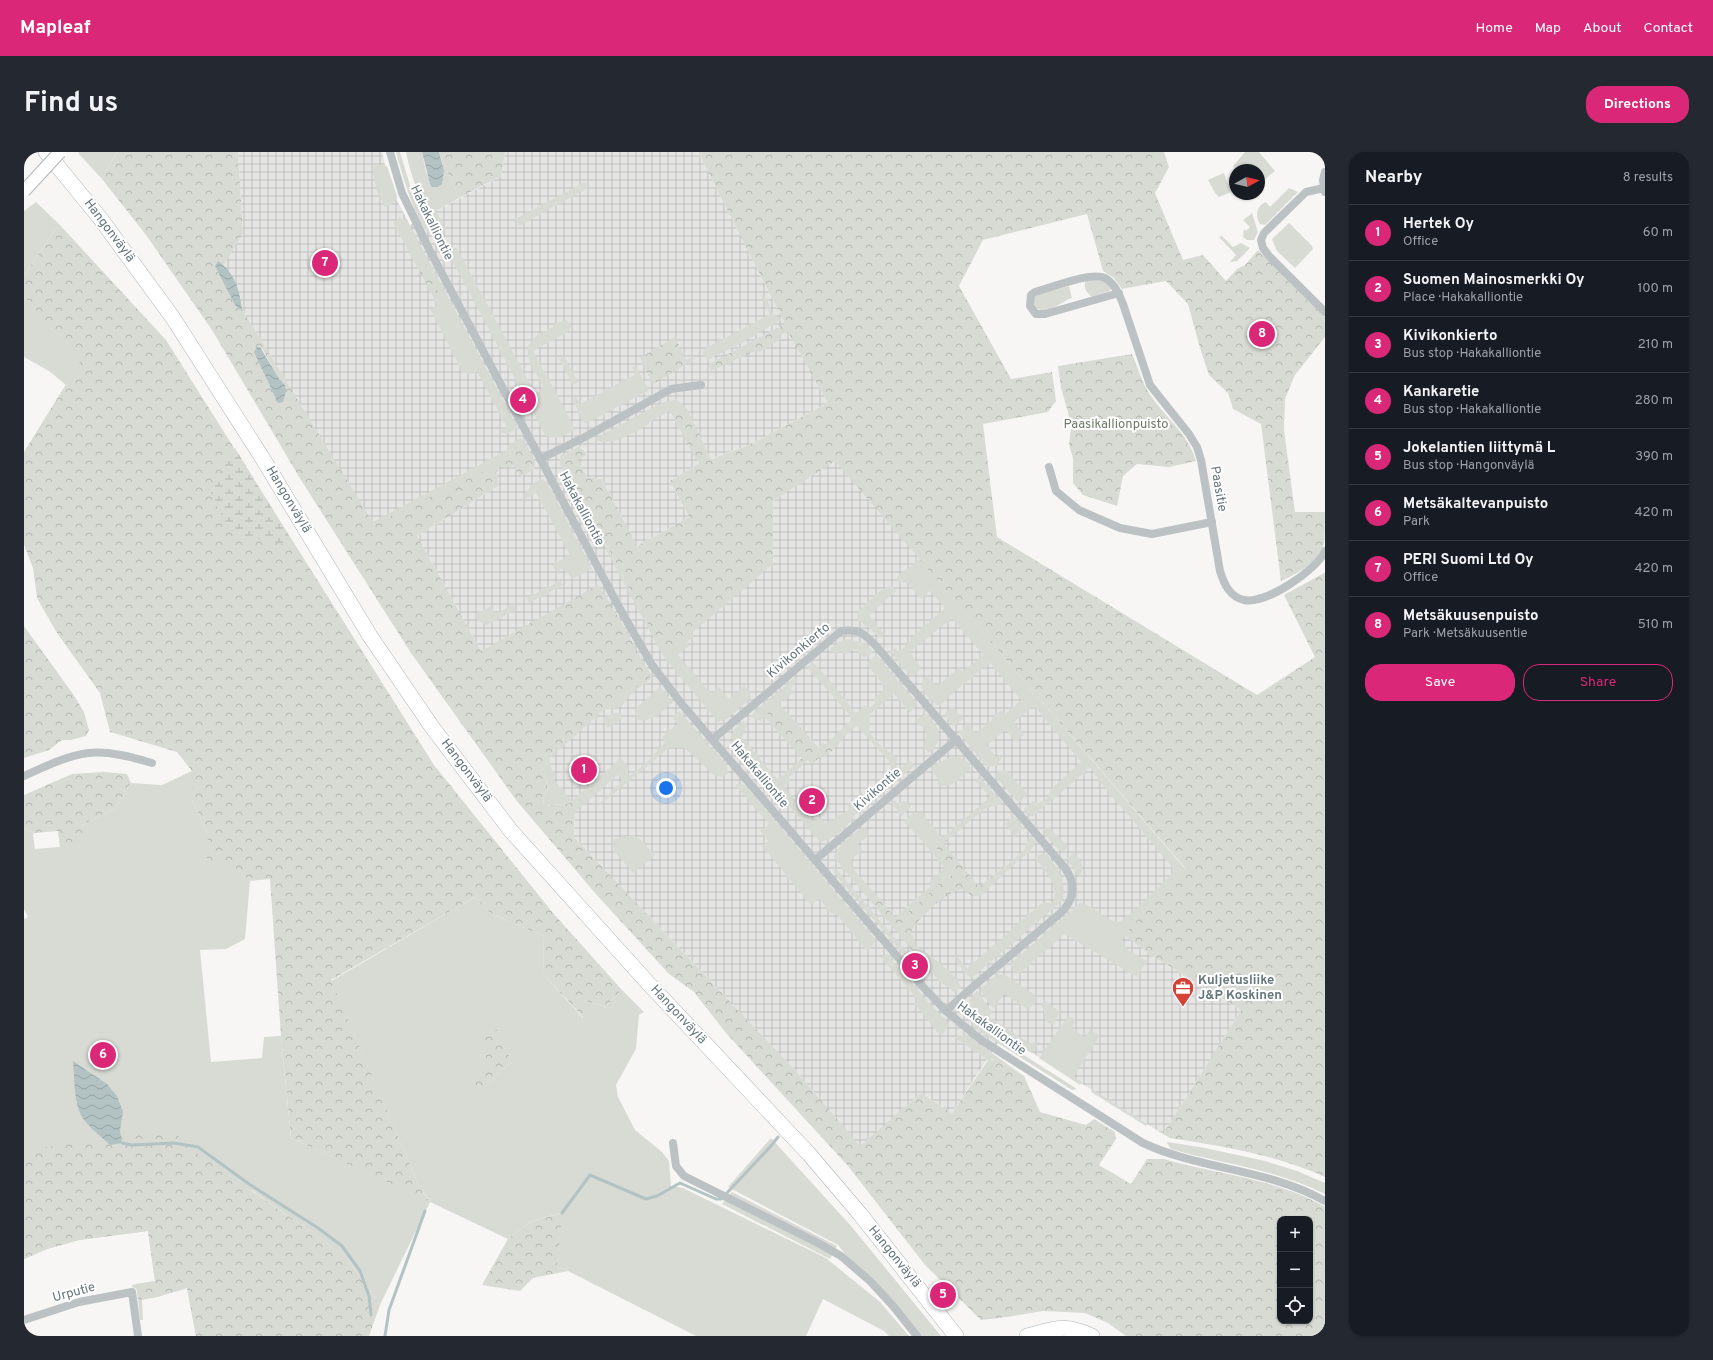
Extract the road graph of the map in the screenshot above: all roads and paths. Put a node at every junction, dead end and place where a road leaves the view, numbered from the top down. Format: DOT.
graph roads {
  1 [pos="46,152"];
  2 [pos="60,152"];
  3 [pos="390,152"];
  4 [pos="1325,172"];
  5 [pos="1324,190"];
  6 [pos="24,191"];
  7 [pos="1119,293"];
  8 [pos="1325,312"];
  9 [pos="701,385"];
  10 [pos="540,459"];
  11 [pos="1049,467"];
  12 [pos="1212,522"];
  13 [pos="1325,551"];
  14 [pos="712,739"];
  15 [pos="957,739"];
  16 [pos="152,763"];
  17 [pos="24,776"];
  18 [pos="815,860"];
  19 [pos="946,1011"];
  20 [pos="673,1144"];
  21 [pos="1325,1200"];
  22 [pos="24,1320"];
  23 [pos="138,1336"];
  24 [pos="917,1336"];
  25 [pos="956,1336"];
  26 [pos="1029,1336"];
  27 [pos="1092,1336"];
  1 -- 25 [label="highway, Hangonväylä"];
  2 -- 6 [label="street, bridge"];
  3 -- 10 [label="street, Hakakalliontie"];
  4 -- 5 [label="street"];
  5 -- 8 [label="street"];
  7 -- 7 [label="street, Paasitie"];
  7 -- 12 [label="street, Paasitie"];
  9 -- 10 [label="street"];
  10 -- 14 [label="street, Hakakalliontie"];
  11 -- 12 [label="street"];
  12 -- 13 [label="street, Paasitie"];
  14 -- 15 [label="street, Kivikonkierto"];
  14 -- 18 [label="street, Hakakalliontie"];
  15 -- 18 [label="street, Kivikontie"];
  15 -- 19 [label="street, Kivikonkierto"];
  16 -- 17 [label="street"];
  18 -- 19 [label="street, Hakakalliontie"];
  19 -- 21 [label="street, Hakakalliontie"];
  20 -- 24 [label="street"];
  22 -- 23 [label="street, Urputie"];
  26 -- 27 [label="highway"];
}
